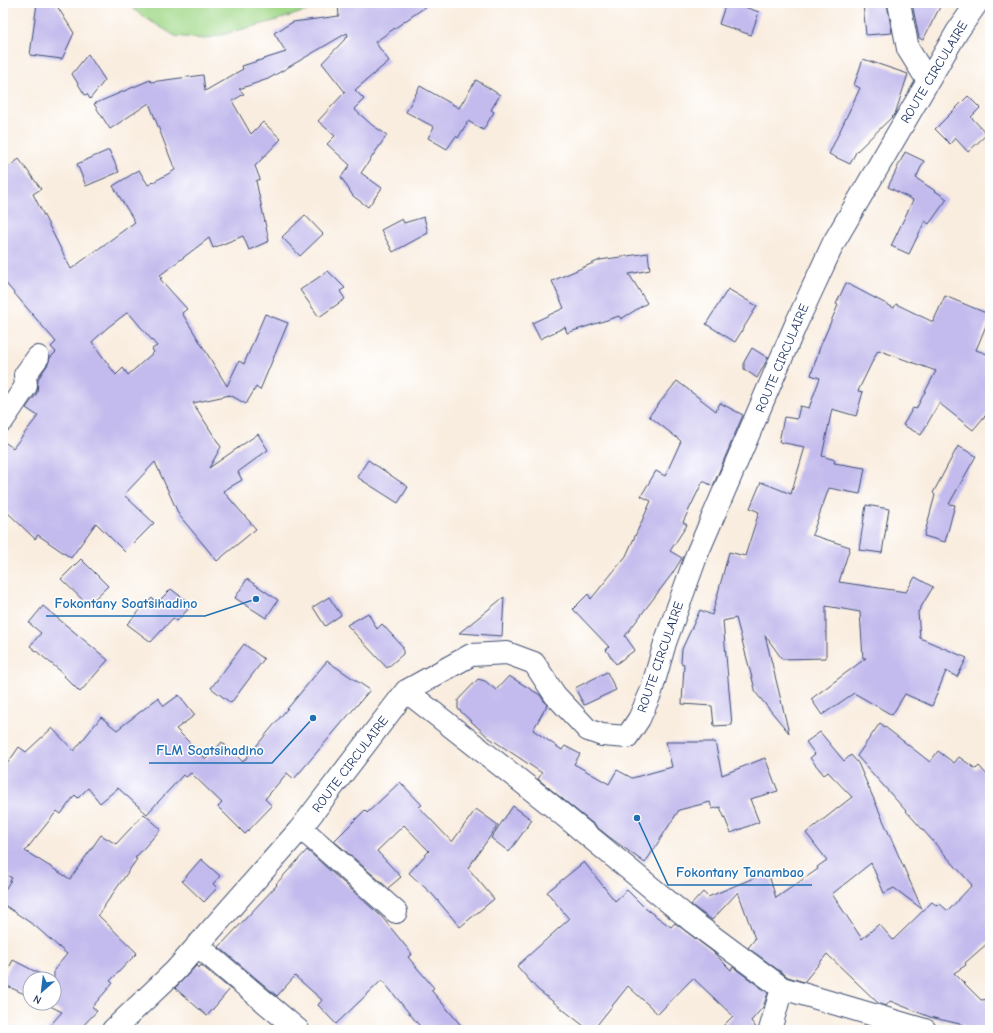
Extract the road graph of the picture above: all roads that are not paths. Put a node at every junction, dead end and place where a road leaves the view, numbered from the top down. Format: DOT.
graph roads {
  1 [pos="899,3"];
  2 [pos="977,3"];
  3 [pos="928,81"];
  4 [pos="38,357"];
  5 [pos="3,420"];
  6 [pos="406,690"];
  7 [pos="301,828"];
  8 [pos="396,912"];
  9 [pos="197,945"];
  10 [pos="782,988"];
  11 [pos="113,1030"];
  12 [pos="298,1030"];
  13 [pos="770,1030"];
  14 [pos="926,1030"];
  1 -- 3 [label="street"];
  2 -- 3 [label="street, ROUTE CIRCULAIRE"];
  3 -- 6 [label="street, ROUTE CIRCULAIRE"];
  4 -- 5 [label="street"];
  6 -- 7 [label="street, ROUTE CIRCULAIRE"];
  6 -- 10 [label="street"];
  7 -- 8 [label="street"];
  7 -- 9 [label="street, ROUTE CIRCULAIRE"];
  9 -- 11 [label="street, ROUTE CIRCULAIRE"];
  9 -- 12 [label="street"];
  10 -- 13 [label="street"];
  10 -- 14 [label="street"];
}
